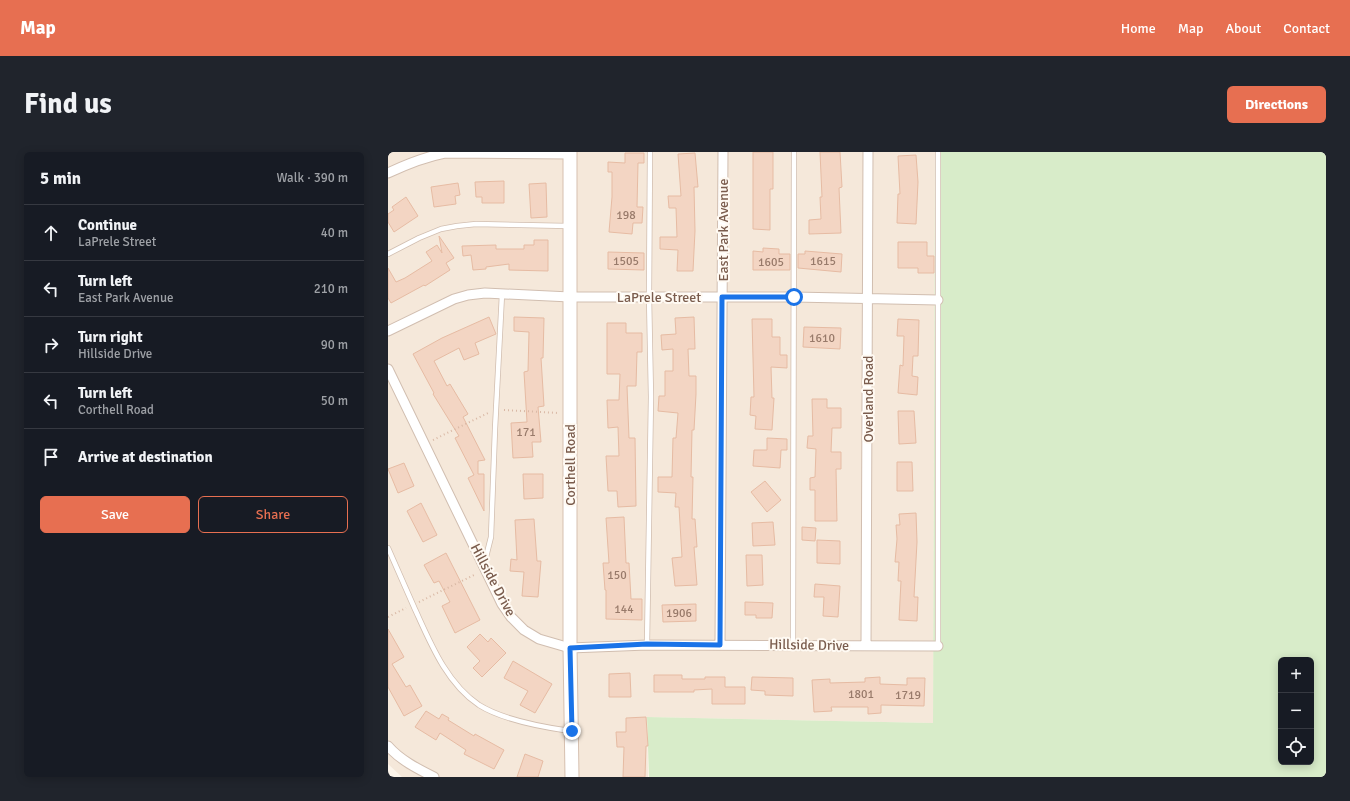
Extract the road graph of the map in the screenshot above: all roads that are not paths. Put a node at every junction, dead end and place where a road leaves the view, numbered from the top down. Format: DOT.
graph roads {
  1 [pos="650,152"];
  2 [pos="723,152"];
  3 [pos="794,152"];
  4 [pos="868,152"];
  5 [pos="938,152"];
  6 [pos="570,153"];
  7 [pos="388,173"];
  8 [pos="570,226"];
  9 [pos="388,254"];
  10 [pos="502,294"];
  11 [pos="649,296"];
  12 [pos="570,297"];
  13 [pos="722,297"];
  14 [pos="794,297"];
  15 [pos="868,297"];
  16 [pos="938,300"];
  17 [pos="388,331"];
  18 [pos="388,369"];
  19 [pos="388,548"];
  20 [pos="485,567"];
  21 [pos="647,644"];
  22 [pos="720,645"];
  23 [pos="793,645"];
  24 [pos="866,646"];
  25 [pos="938,646"];
  26 [pos="570,648"];
  27 [pos="572,731"];
  28 [pos="388,746"];
  29 [pos="434,777"];
  30 [pos="572,777"];
  1 -- 11 [label="lane"];
  2 -- 13 [label="street, East Park Avenue"];
  3 -- 14 [label="lane"];
  4 -- 15 [label="street, Overland Road"];
  5 -- 16 [label="lane"];
  6 -- 7 [label="street"];
  6 -- 8 [label="street, Corthell Road"];
  8 -- 9 [label="lane"];
  8 -- 12 [label="street, Corthell Road"];
  10 -- 12 [label="street, LaPrele Street"];
  10 -- 17 [label="street, LaPrele Street"];
  10 -- 20 [label="lane"];
  11 -- 12 [label="street, LaPrele Street"];
  11 -- 13 [label="street, LaPrele Street"];
  11 -- 21 [label="lane"];
  12 -- 26 [label="street, Corthell Road"];
  13 -- 14 [label="street, LaPrele Street"];
  13 -- 22 [label="street, East Park Avenue"];
  14 -- 15 [label="street, LaPrele Street"];
  14 -- 23 [label="lane"];
  15 -- 16 [label="street, LaPrele Street"];
  15 -- 24 [label="street, Overland Road"];
  16 -- 25 [label="lane"];
  18 -- 20 [label="street, Hillside Drive"];
  19 -- 27 [label="lane"];
  20 -- 26 [label="street, Hillside Drive"];
  21 -- 22 [label="street, Hillside Drive"];
  21 -- 26 [label="street, Hillside Drive"];
  22 -- 23 [label="street, Hillside Drive"];
  23 -- 24 [label="street, Hillside Drive"];
  24 -- 25 [label="street, Hillside Drive"];
  26 -- 27 [label="street, Corthell Road"];
  27 -- 30 [label="street, Corthell Road"];
  28 -- 29 [label="street"];
}
